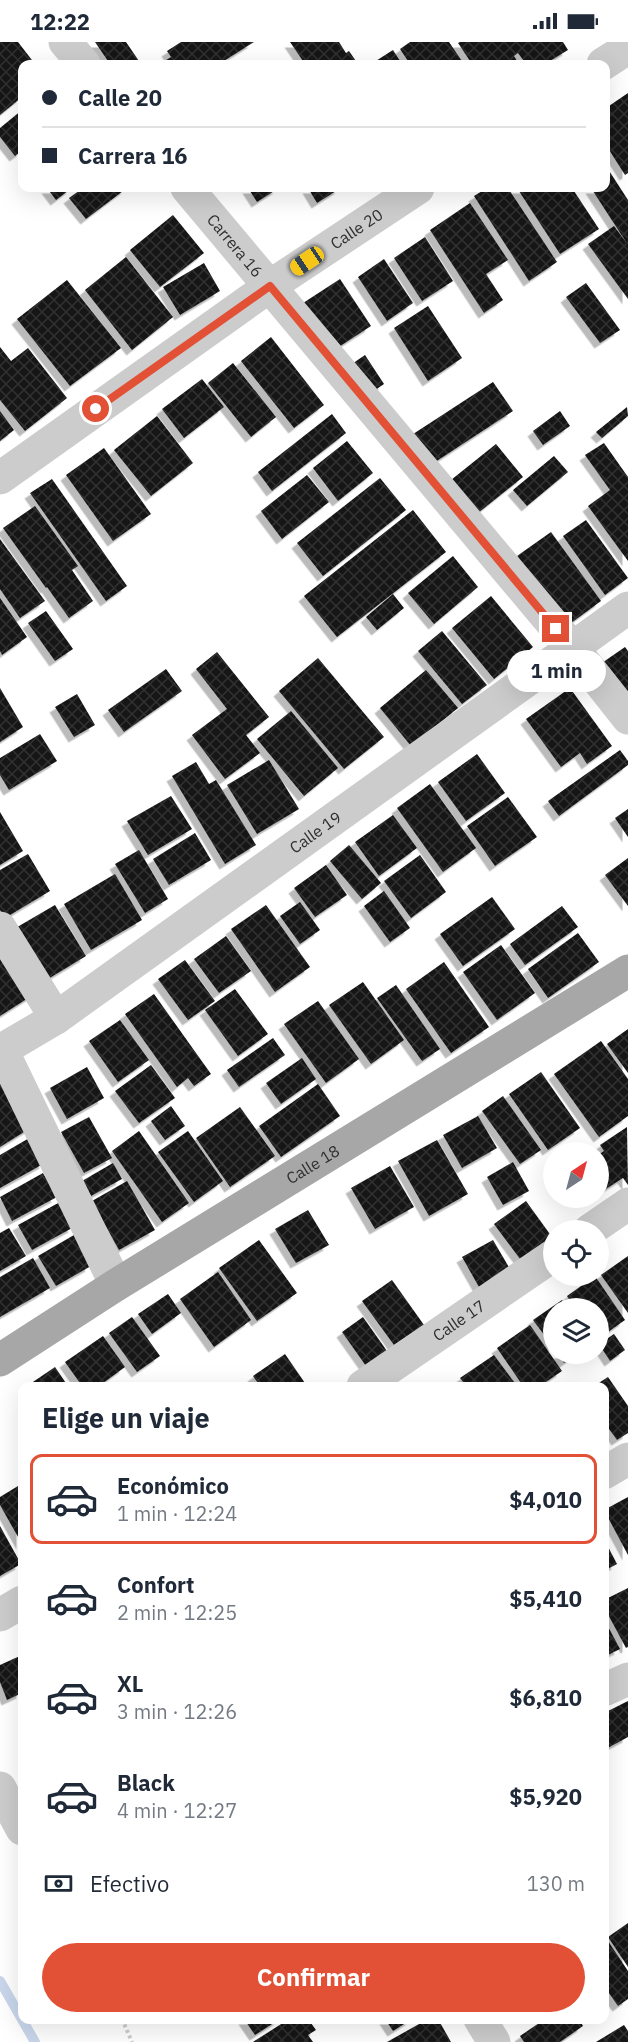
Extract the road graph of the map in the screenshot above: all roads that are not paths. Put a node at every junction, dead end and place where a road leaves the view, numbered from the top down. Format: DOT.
graph roads {
  1 [pos="65,42"];
  2 [pos="628,48"];
  3 [pos="81,60"];
  4 [pos="609,60"];
  5 [pos="190,192"];
  6 [pos="412,192"];
  7 [pos="270,286"];
  8 [pos="0,478"];
  9 [pos="628,608"];
  10 [pos="572,647"];
  11 [pos="628,718"];
  12 [pos="0,928"];
  13 [pos="628,971"];
  14 [pos="56,1018"];
  15 [pos="1,1050"];
  16 [pos="628,1204"];
  17 [pos="605,1220"];
  18 [pos="543,1263"];
  19 [pos="116,1285"];
  20 [pos="0,1360"];
  21 [pos="369,1382"];
  22 [pos="628,1460"];
  23 [pos="609,1470"];
  24 [pos="18,1604"];
  25 [pos="0,1615"];
  26 [pos="628,1679"];
  27 [pos="609,1688"];
  28 [pos="9,1793"];
  29 [pos="18,1818"];
  30 [pos="483,2024"];
  31 [pos="494,2042"];
  1 -- 3 [label="street"];
  2 -- 4 [label="street"];
  5 -- 7 [label="street, Carrera 16"];
  6 -- 7 [label="street, Calle 20"];
  7 -- 8 [label="street, Calle 20"];
  7 -- 10 [label="street, Carrera 16"];
  9 -- 10 [label="street, Calle 19"];
  10 -- 11 [label="street, Carrera 16"];
  10 -- 14 [label="street, Calle 19"];
  12 -- 14 [label="street"];
  13 -- 19 [label="main road, Calle 18"];
  14 -- 15 [label="street, Calle 19"];
  15 -- 19 [label="street"];
  16 -- 17 [label="street"];
  18 -- 21 [label="street, Calle 17"];
  19 -- 20 [label="main road, Calle 18"];
  22 -- 23 [label="street"];
  24 -- 25 [label="street"];
  26 -- 27 [label="street"];
  28 -- 29 [label="street"];
  30 -- 31 [label="street"];
}
